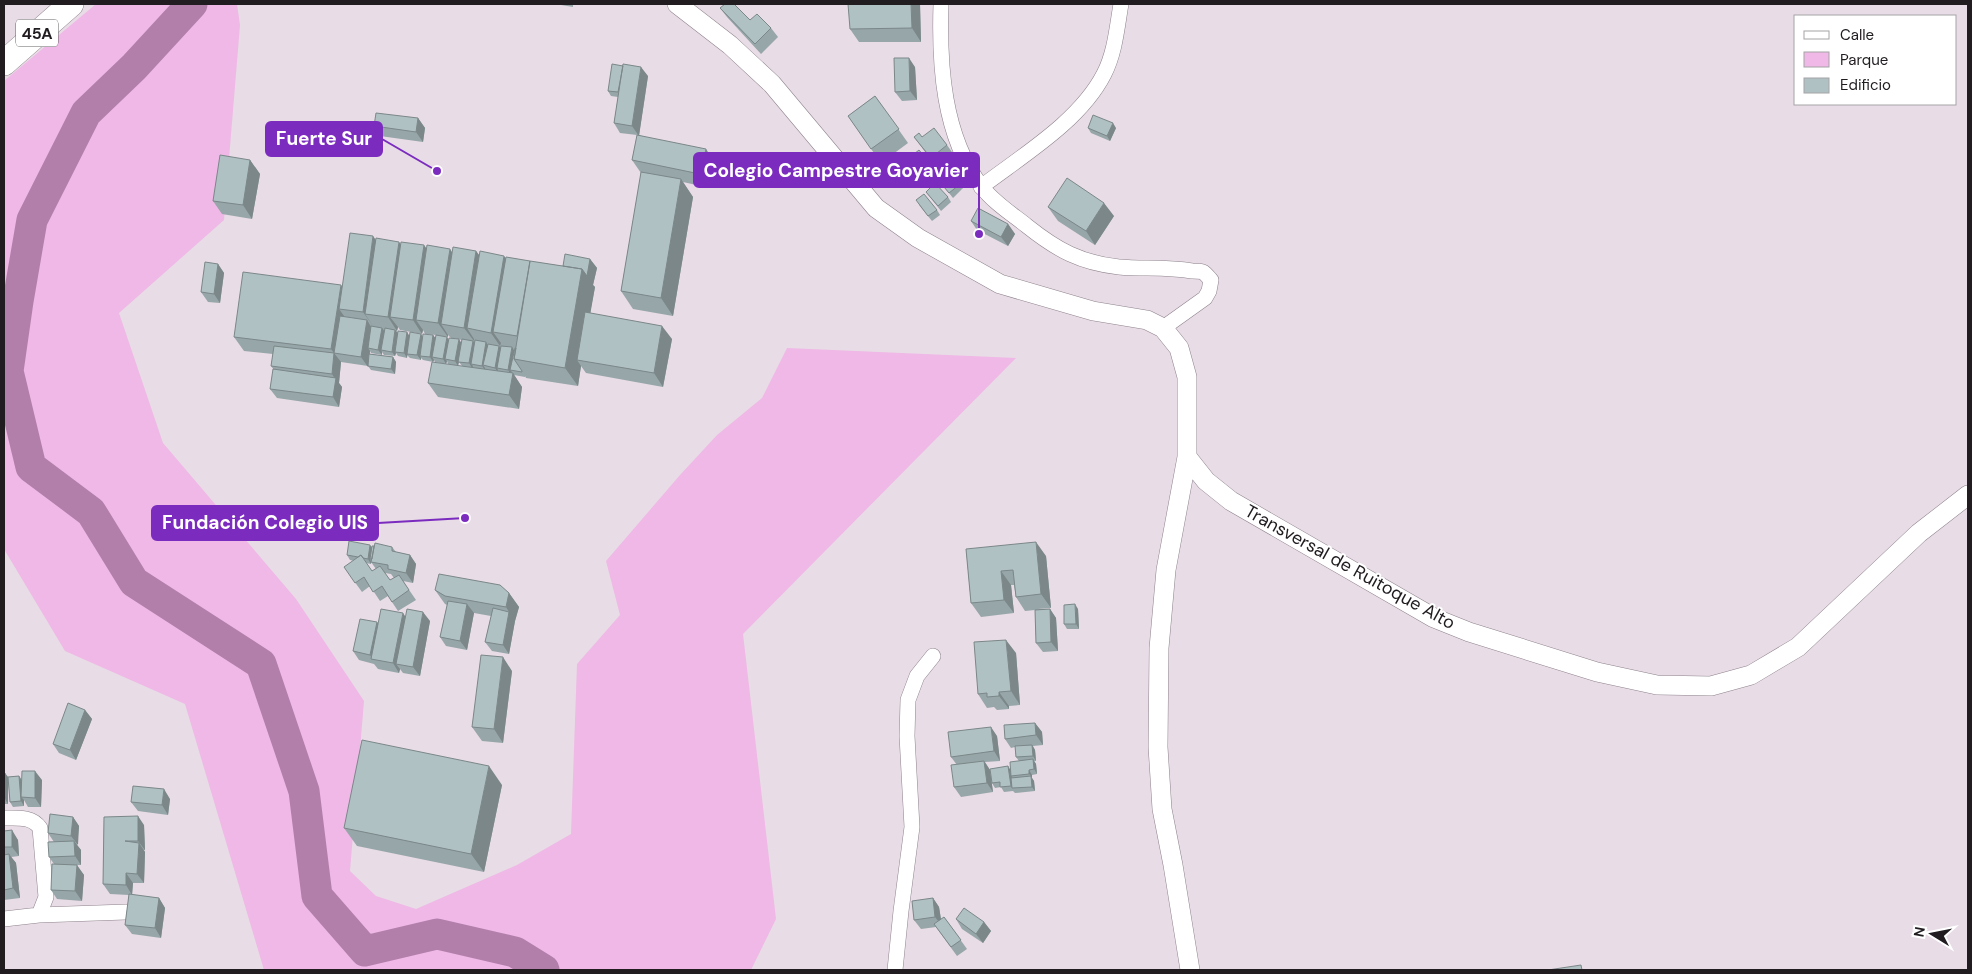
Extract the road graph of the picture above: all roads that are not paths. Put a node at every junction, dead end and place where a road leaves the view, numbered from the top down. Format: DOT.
graph roads {
  1 [pos="71,4"];
  2 [pos="677,4"];
  3 [pos="941,4"];
  4 [pos="1121,4"];
  5 [pos="4,63"];
  6 [pos="982,187"];
  7 [pos="1163,328"];
  8 [pos="1186,457"];
  9 [pos="1968,495"];
  10 [pos="933,656"];
  11 [pos="10,818"];
  12 [pos="4,830"];
  13 [pos="126,912"];
  14 [pos="39,915"];
  15 [pos="4,919"];
  16 [pos="895,970"];
  17 [pos="1190,970"];
  1 -- 5 [label="highway, 45A"];
  2 -- 7 [label="street"];
  3 -- 6 [label="street"];
  4 -- 6 [label="street"];
  6 -- 7 [label="street"];
  7 -- 8 [label="street"];
  8 -- 9 [label="street, Transversal de Ruitoque Alto"];
  8 -- 17 [label="street"];
  10 -- 16 [label="street"];
  11 -- 12 [label="street"];
  11 -- 14 [label="street"];
  13 -- 14 [label="street"];
  14 -- 15 [label="street"];
}
